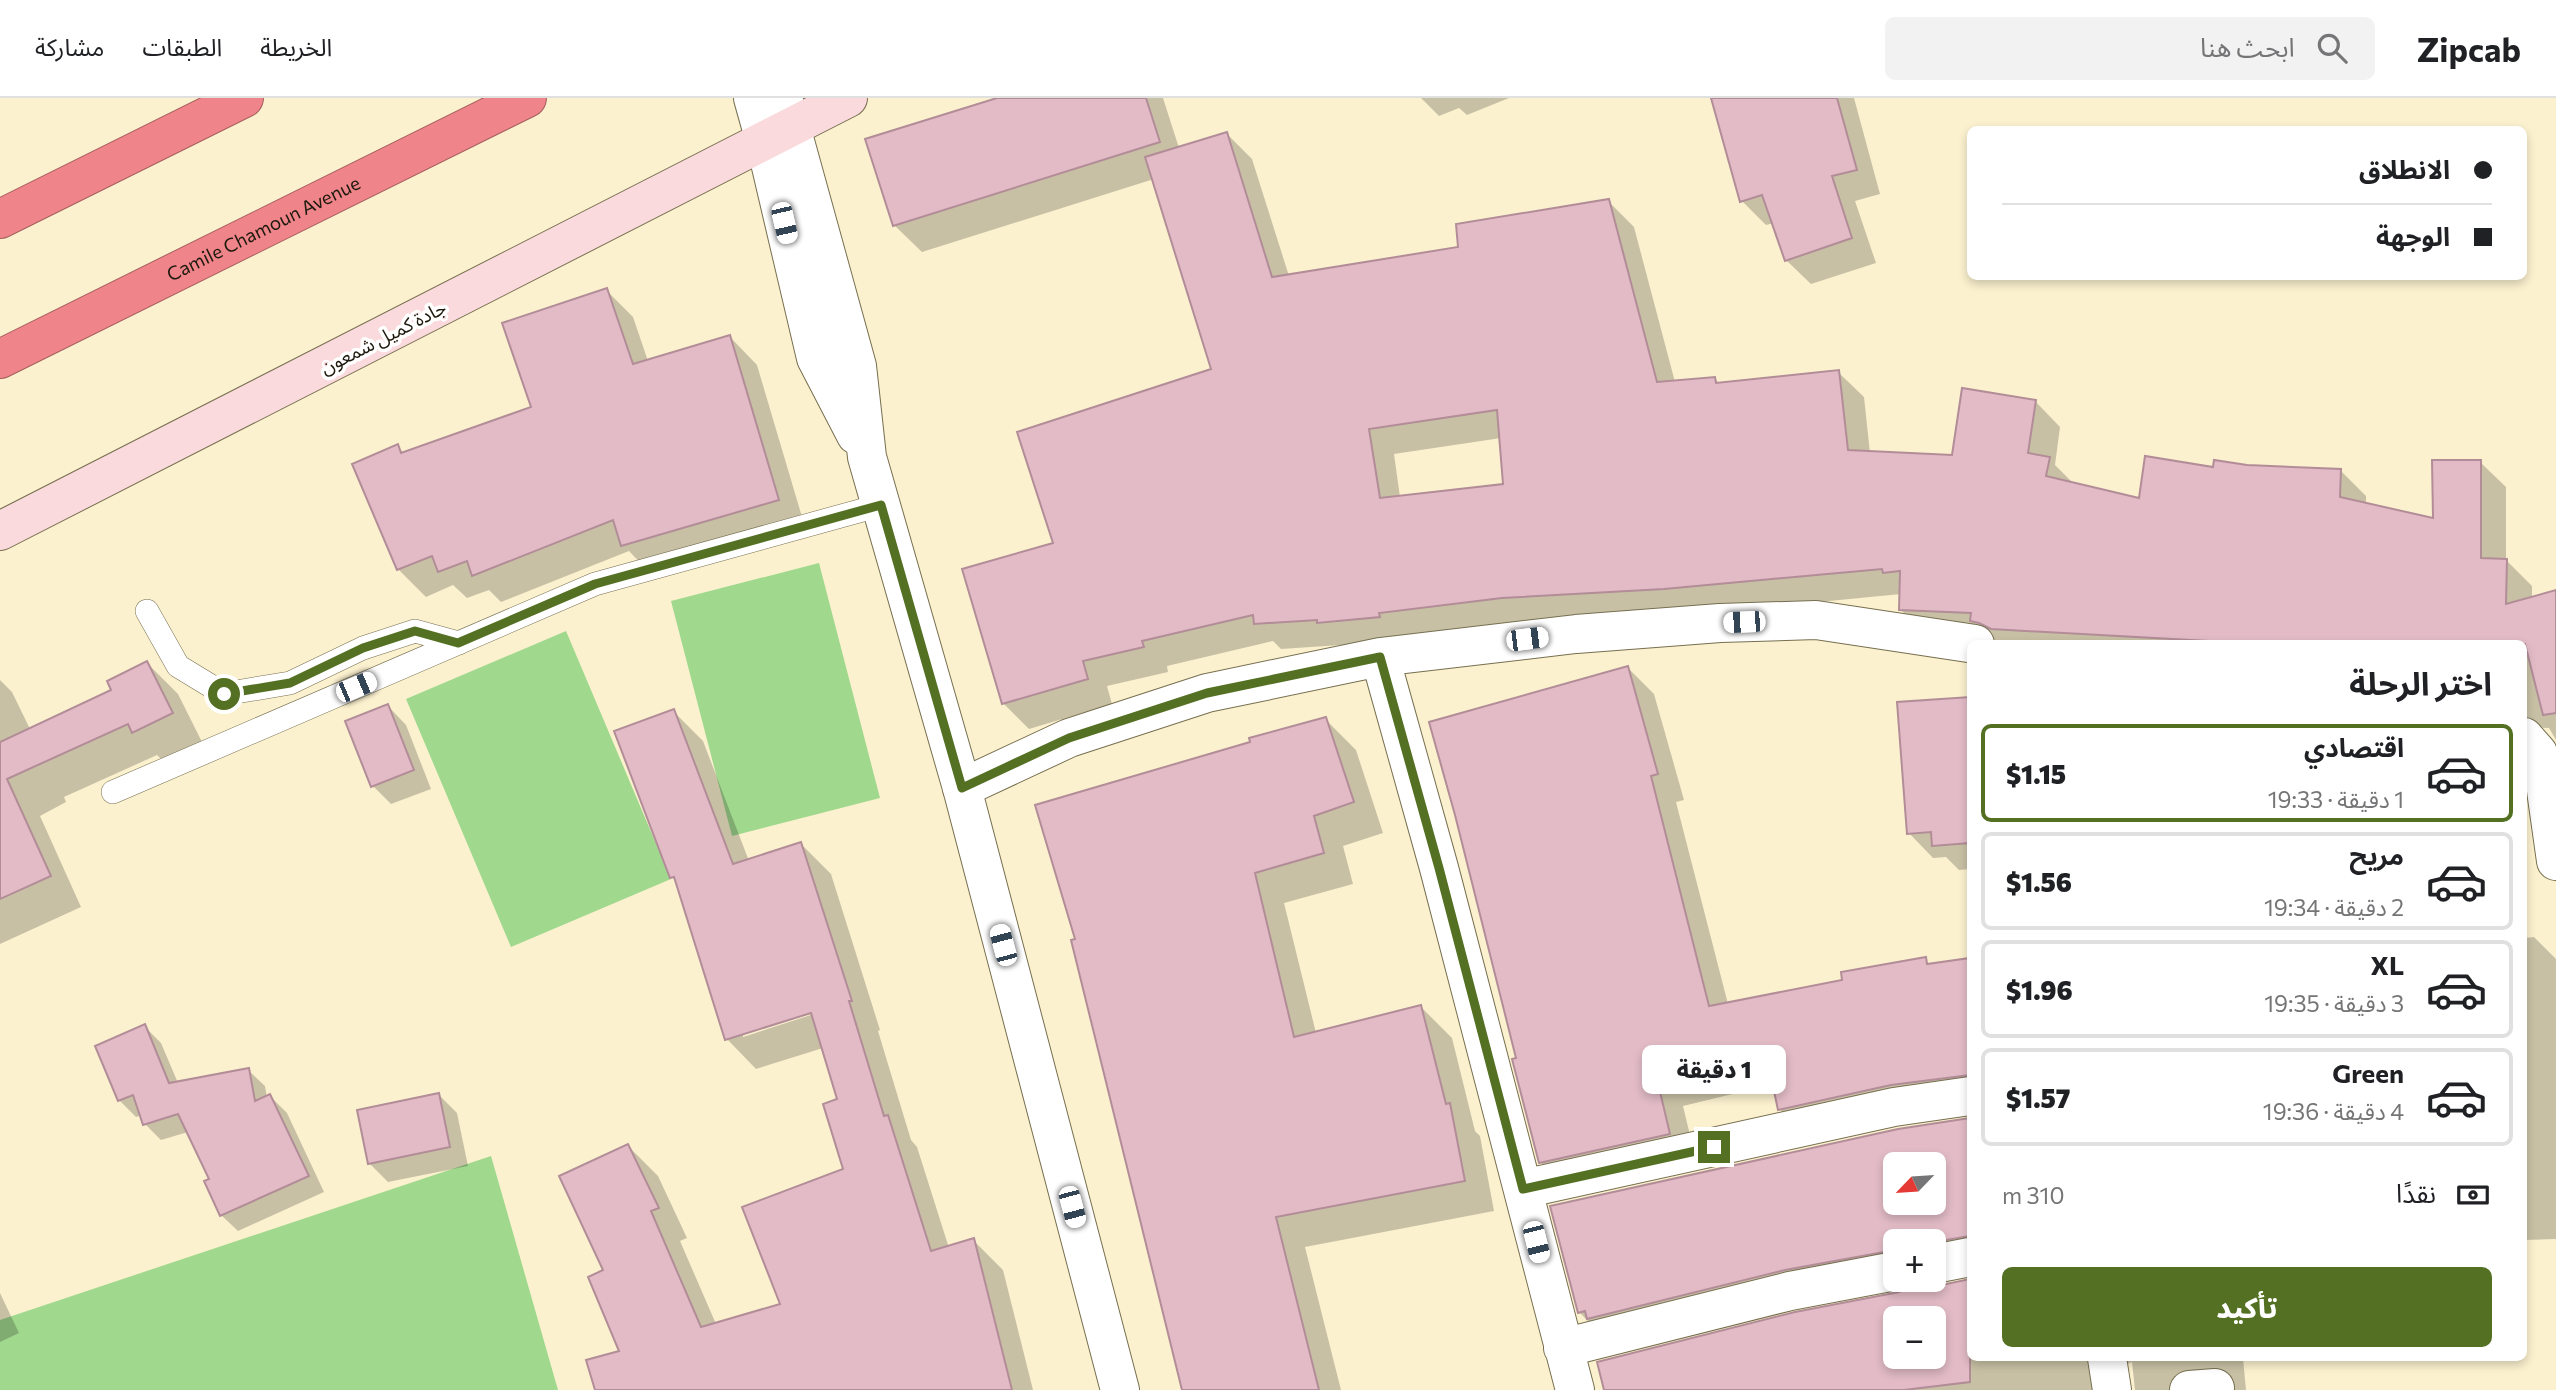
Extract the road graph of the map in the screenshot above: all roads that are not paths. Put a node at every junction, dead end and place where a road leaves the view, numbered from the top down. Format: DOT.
graph roads {
  1 [pos="244,98"];
  2 [pos="527,98"];
  3 [pos="848,98"];
  4 [pos="769,114"];
  5 [pos="0,219"];
  6 [pos="0,359"];
  7 [pos="881,505"];
  8 [pos="0,531"];
  9 [pos="147,611"];
  10 [pos="458,643"];
  11 [pos="1967,643"];
  12 [pos="1380,657"];
  13 [pos="2527,740"];
  14 [pos="962,788"];
  15 [pos="113,792"];
  16 [pos="2556,861"];
  17 [pos="1967,1096"];
  18 [pos="1523,1189"];
  19 [pos="1967,1258"];
  20 [pos="1946,1262"];
  21 [pos="1883,1273"];
  22 [pos="1563,1348"];
  23 [pos="2107,1361"];
  24 [pos="1120,1390"];
  25 [pos="1575,1390"];
  26 [pos="2112,1390"];
  1 -- 5 [label="highway"];
  2 -- 6 [label="highway, Camile Chamoun Avenue"];
  3 -- 4 [label="main road"];
  4 -- 7 [label="street"];
  4 -- 8 [label="main road, جادة كميل شمعون"];
  7 -- 10 [label="lane"];
  7 -- 14 [label="street"];
  9 -- 10 [label="lane"];
  10 -- 15 [label="lane"];
  11 -- 12 [label="street"];
  12 -- 14 [label="street"];
  12 -- 18 [label="street"];
  13 -- 16 [label="street"];
  14 -- 24 [label="street"];
  17 -- 18 [label="street"];
  18 -- 22 [label="street"];
  19 -- 20 [label="street"];
  21 -- 22 [label="street"];
  22 -- 25 [label="street"];
  23 -- 26 [label="street"];
}
